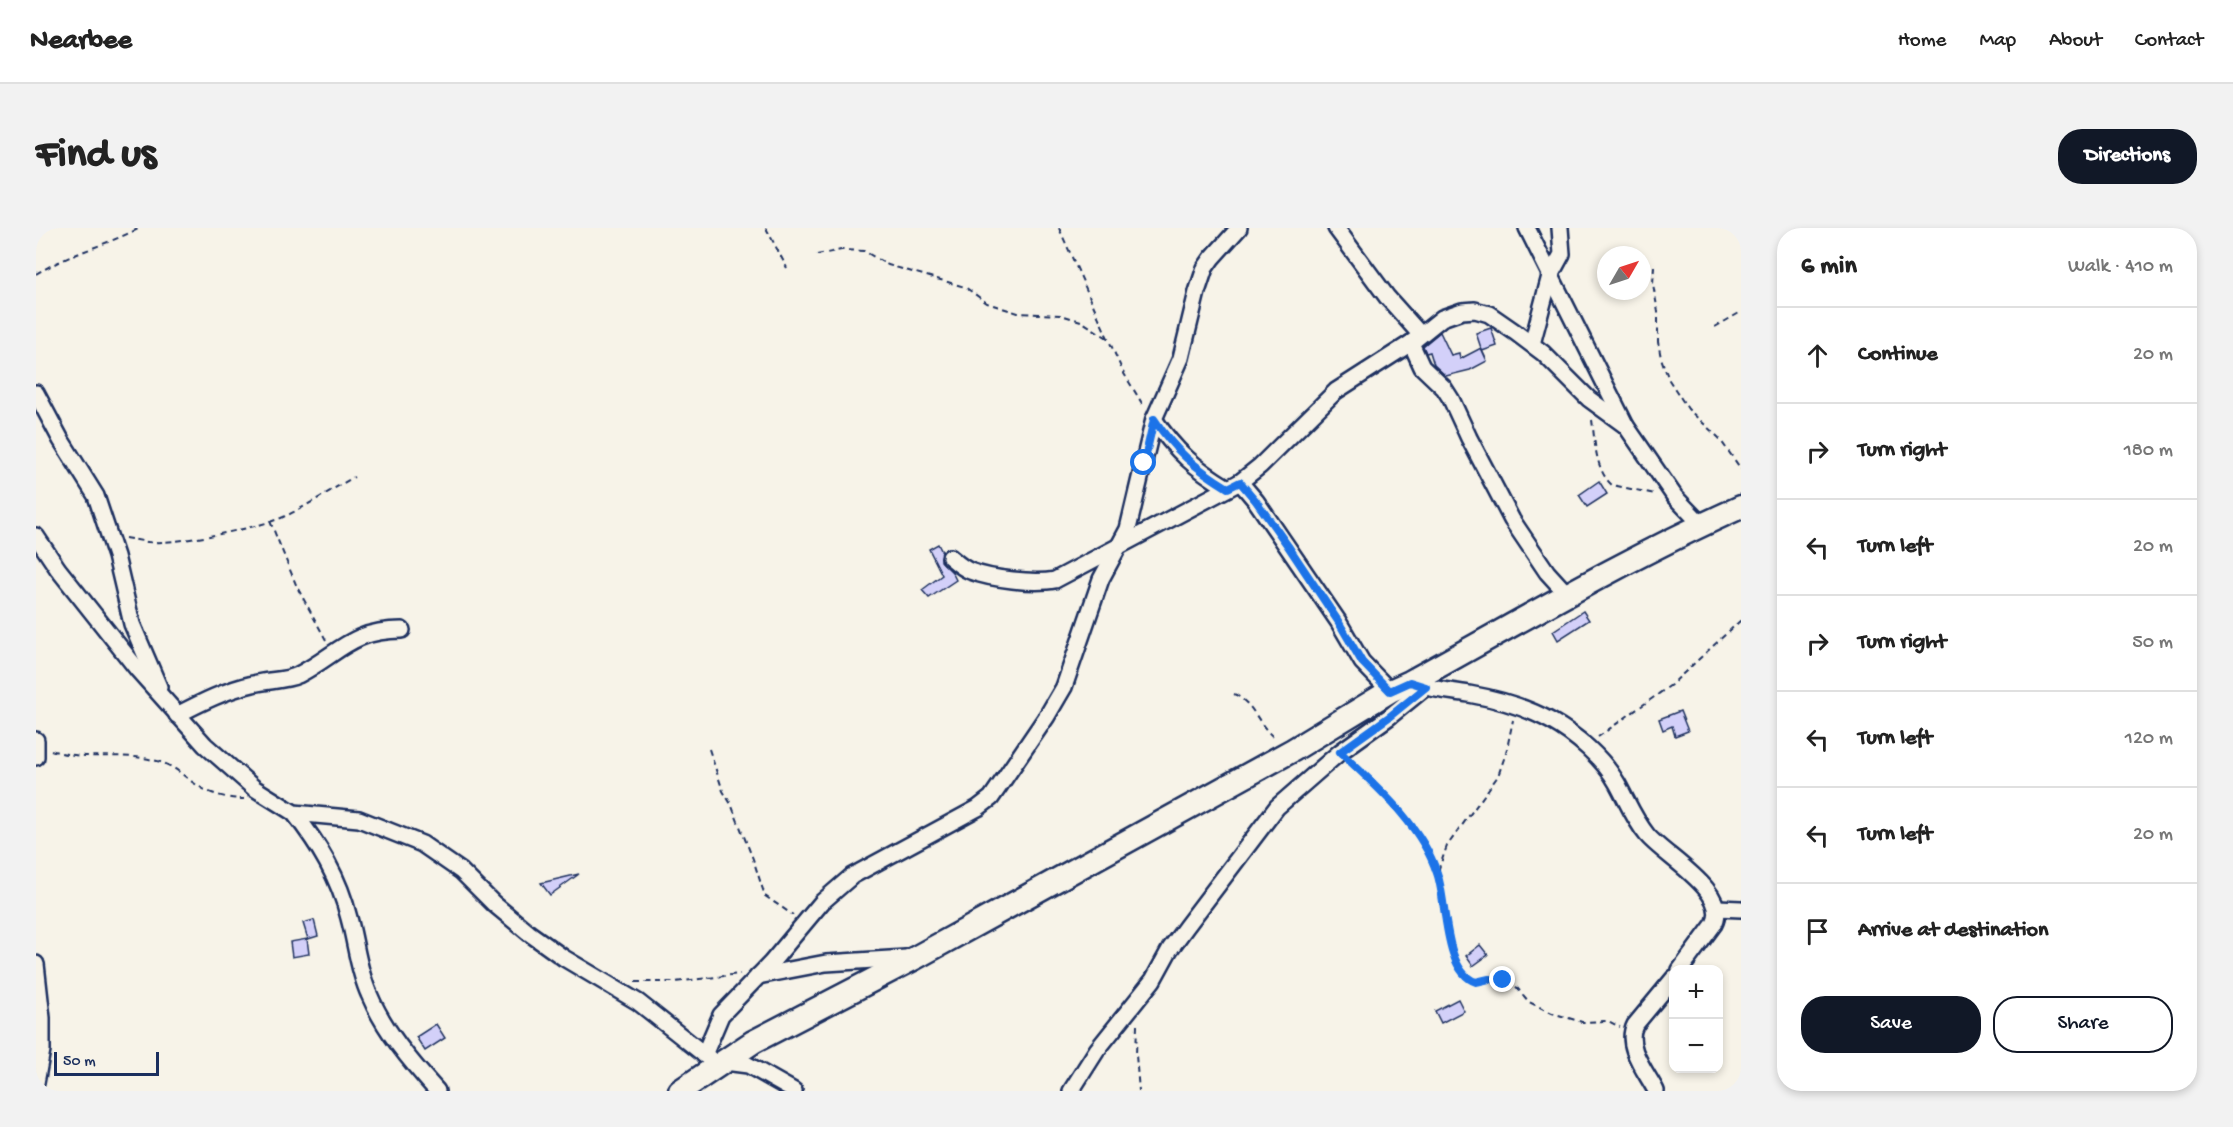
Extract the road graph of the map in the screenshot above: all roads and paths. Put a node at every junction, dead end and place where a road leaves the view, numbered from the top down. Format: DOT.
graph roads {
  1 [pos="140,228"];
  2 [pos="766,228"];
  3 [pos="1059,228"];
  4 [pos="1239,228"];
  5 [pos="1336,228"];
  6 [pos="1527,228"];
  7 [pos="1560,228"];
  8 [pos="817,255"];
  9 [pos="1654,266"];
  10 [pos="787,268"];
  11 [pos="36,274"];
  12 [pos="1550,276"];
  13 [pos="1741,312"];
  14 [pos="1715,327"];
  15 [pos="1109,339"];
  16 [pos="1415,339"];
  17 [pos="1532,344"];
  18 [pos="36,393"];
  19 [pos="1589,399"];
  20 [pos="1154,419"];
  21 [pos="1626,426"];
  22 [pos="1741,469"];
  23 [pos="354,477"];
  24 [pos="1234,485"];
  25 [pos="1675,497"];
  26 [pos="1741,507"];
  27 [pos="270,521"];
  28 [pos="1702,525"];
  29 [pos="36,536"];
  30 [pos="110,536"];
  31 [pos="1122,544"];
  32 [pos="950,557"];
  33 [pos="1568,594"];
  34 [pos="1741,620"];
  35 [pos="402,630"];
  36 [pos="333,652"];
  37 [pos="1409,687"];
  38 [pos="1234,694"];
  39 [pos="165,701"];
  40 [pos="1517,706"];
  41 [pos="177,715"];
  42 [pos="1587,746"];
  43 [pos="36,747"];
  44 [pos="709,749"];
  45 [pos="1293,750"];
  46 [pos="1340,752"];
  47 [pos="270,798"];
  48 [pos="294,813"];
  49 [pos="1437,872"];
  50 [pos="1717,908"];
  51 [pos="1741,909"];
  52 [pos="806,924"];
  53 [pos="915,958"];
  54 [pos="36,964"];
  55 [pos="1683,965"];
  56 [pos="758,976"];
  57 [pos="634,982"];
  58 [pos="1669,984"];
  59 [pos="1137,1024"];
  60 [pos="1632,1039"];
  61 [pos="716,1061"];
  62 [pos="36,1083"];
  63 [pos="437,1091"];
  64 [pos="680,1091"];
  65 [pos="794,1091"];
  66 [pos="1071,1091"];
  67 [pos="1138,1091"];
  68 [pos="1656,1091"];
  1 -- 11 [label="path"];
  2 -- 10 [label="path"];
  3 -- 15 [label="path"];
  4 -- 20 [label="street"];
  5 -- 16 [label="street"];
  6 -- 12 [label="street"];
  7 -- 12 [label="street"];
  8 -- 15 [label="path"];
  9 -- 22 [label="path"];
  12 -- 17 [label="street"];
  12 -- 21 [label="street"];
  13 -- 14 [label="path"];
  15 -- 20 [label="path"];
  16 -- 17 [label="street"];
  16 -- 24 [label="street"];
  16 -- 33 [label="street"];
  17 -- 19 [label="street"];
  18 -- 30 [label="street"];
  19 -- 21 [label="street"];
  19 -- 25 [label="path"];
  20 -- 24 [label="street"];
  20 -- 31 [label="street"];
  21 -- 25 [label="street"];
  23 -- 27 [label="path"];
  24 -- 31 [label="street"];
  24 -- 37 [label="street"];
  25 -- 28 [label="street"];
  26 -- 28 [label="street"];
  27 -- 30 [label="path"];
  27 -- 36 [label="path"];
  28 -- 33 [label="street"];
  29 -- 39 [label="street"];
  30 -- 39 [label="street"];
  31 -- 32 [label="street"];
  31 -- 52 [label="street"];
  33 -- 37 [label="street"];
  34 -- 42 [label="path"];
  35 -- 36 [label="street"];
  36 -- 41 [label="street"];
  37 -- 40 [label="street"];
  37 -- 45 [label="street"];
  37 -- 46 [label="street"];
  38 -- 45 [label="path"];
  39 -- 41 [label="street"];
  40 -- 42 [label="street"];
  40 -- 49 [label="path"];
  41 -- 47 [label="street"];
  42 -- 50 [label="street"];
  43 -- 47 [label="path"];
  44 -- 52 [label="path"];
  45 -- 53 [label="street"];
  46 -- 49 [label="path"];
  46 -- 66 [label="street"];
  47 -- 48 [label="street"];
  48 -- 61 [label="street"];
  48 -- 63 [label="street"];
  49 -- 60 [label="path"];
  50 -- 51 [label="street"];
  50 -- 55 [label="street"];
  52 -- 56 [label="street"];
  53 -- 56 [label="street"];
  53 -- 61 [label="street"];
  54 -- 62 [label="street"];
  56 -- 57 [label="path"];
  56 -- 61 [label="street"];
  58 -- 60 [label="street"];
  59 -- 67 [label="path"];
  60 -- 68 [label="street"];
  61 -- 64 [label="street"];
  61 -- 65 [label="street"];
}
